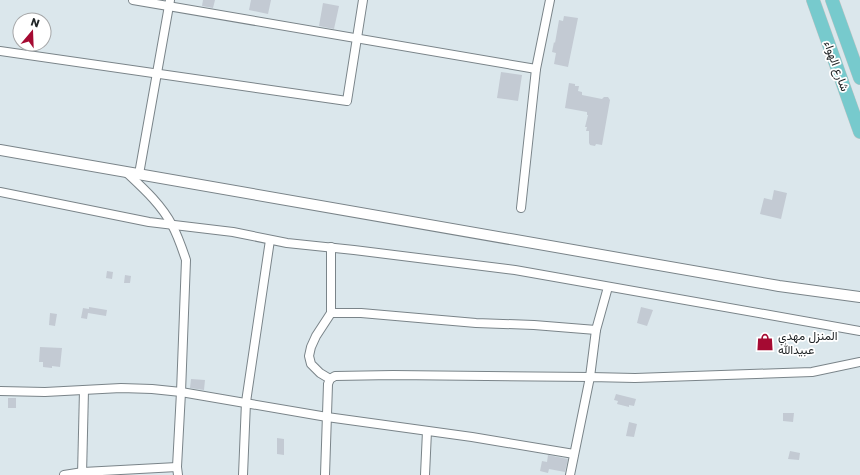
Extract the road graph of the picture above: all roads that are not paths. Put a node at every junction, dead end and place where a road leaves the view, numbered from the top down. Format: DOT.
graph roads {
  1 [pos="132,0"];
  2 [pos="363,0"];
  3 [pos="550,0"];
  4 [pos="813,0"];
  5 [pos="832,0"];
  6 [pos="170,3"];
  7 [pos="357,39"];
  8 [pos="0,51"];
  9 [pos="536,69"];
  10 [pos="157,74"];
  11 [pos="860,78"];
  12 [pos="860,132"];
  13 [pos="0,150"];
  14 [pos="126,172"];
  15 [pos="140,174"];
  16 [pos="0,192"];
  17 [pos="521,208"];
  18 [pos="172,225"];
  19 [pos="270,240"];
  20 [pos="331,247"];
  21 [pos="608,286"];
  22 [pos="860,297"];
  23 [pos="331,313"];
  24 [pos="596,330"];
  25 [pos="860,331"];
  26 [pos="860,362"];
  27 [pos="590,378"];
  28 [pos="330,379"];
  29 [pos="84,390"];
  30 [pos="0,392"];
  31 [pos="181,392"];
  32 [pos="246,402"];
  33 [pos="326,417"];
  34 [pos="427,431"];
  35 [pos="574,454"];
  36 [pos="177,471"];
  37 [pos="82,474"];
  38 [pos="64,475"];
  39 [pos="243,475"];
  40 [pos="325,475"];
  41 [pos="425,475"];
  42 [pos="570,475"];
  1 -- 6 [label="street"];
  2 -- 7 [label="street"];
  3 -- 9 [label="street"];
  4 -- 12 [label="main road, شارع الهواء"];
  5 -- 11 [label="main road, شارع الهواء"];
  6 -- 7 [label="street"];
  6 -- 10 [label="street"];
  7 -- 9 [label="street"];
  7 -- 10 [label="street"];
  8 -- 10 [label="street"];
  9 -- 17 [label="street"];
  10 -- 15 [label="street"];
  13 -- 14 [label="street"];
  14 -- 15 [label="street"];
  14 -- 18 [label="street"];
  15 -- 22 [label="street"];
  16 -- 18 [label="street"];
  18 -- 19 [label="street"];
  18 -- 31 [label="street"];
  19 -- 20 [label="street"];
  19 -- 32 [label="street"];
  20 -- 21 [label="street"];
  20 -- 23 [label="street"];
  21 -- 24 [label="street"];
  21 -- 25 [label="street"];
  23 -- 24 [label="street"];
  23 -- 28 [label="street"];
  24 -- 27 [label="street"];
  26 -- 27 [label="street"];
  27 -- 28 [label="street"];
  27 -- 35 [label="street"];
  28 -- 33 [label="street"];
  29 -- 30 [label="street"];
  29 -- 31 [label="street"];
  29 -- 37 [label="street"];
  31 -- 32 [label="street"];
  31 -- 36 [label="street"];
  32 -- 33 [label="street"];
  32 -- 39 [label="street"];
  33 -- 34 [label="street"];
  33 -- 40 [label="street"];
  34 -- 35 [label="street"];
  34 -- 41 [label="street"];
  35 -- 42 [label="street"];
  36 -- 37 [label="street"];
  37 -- 38 [label="street"];
}
